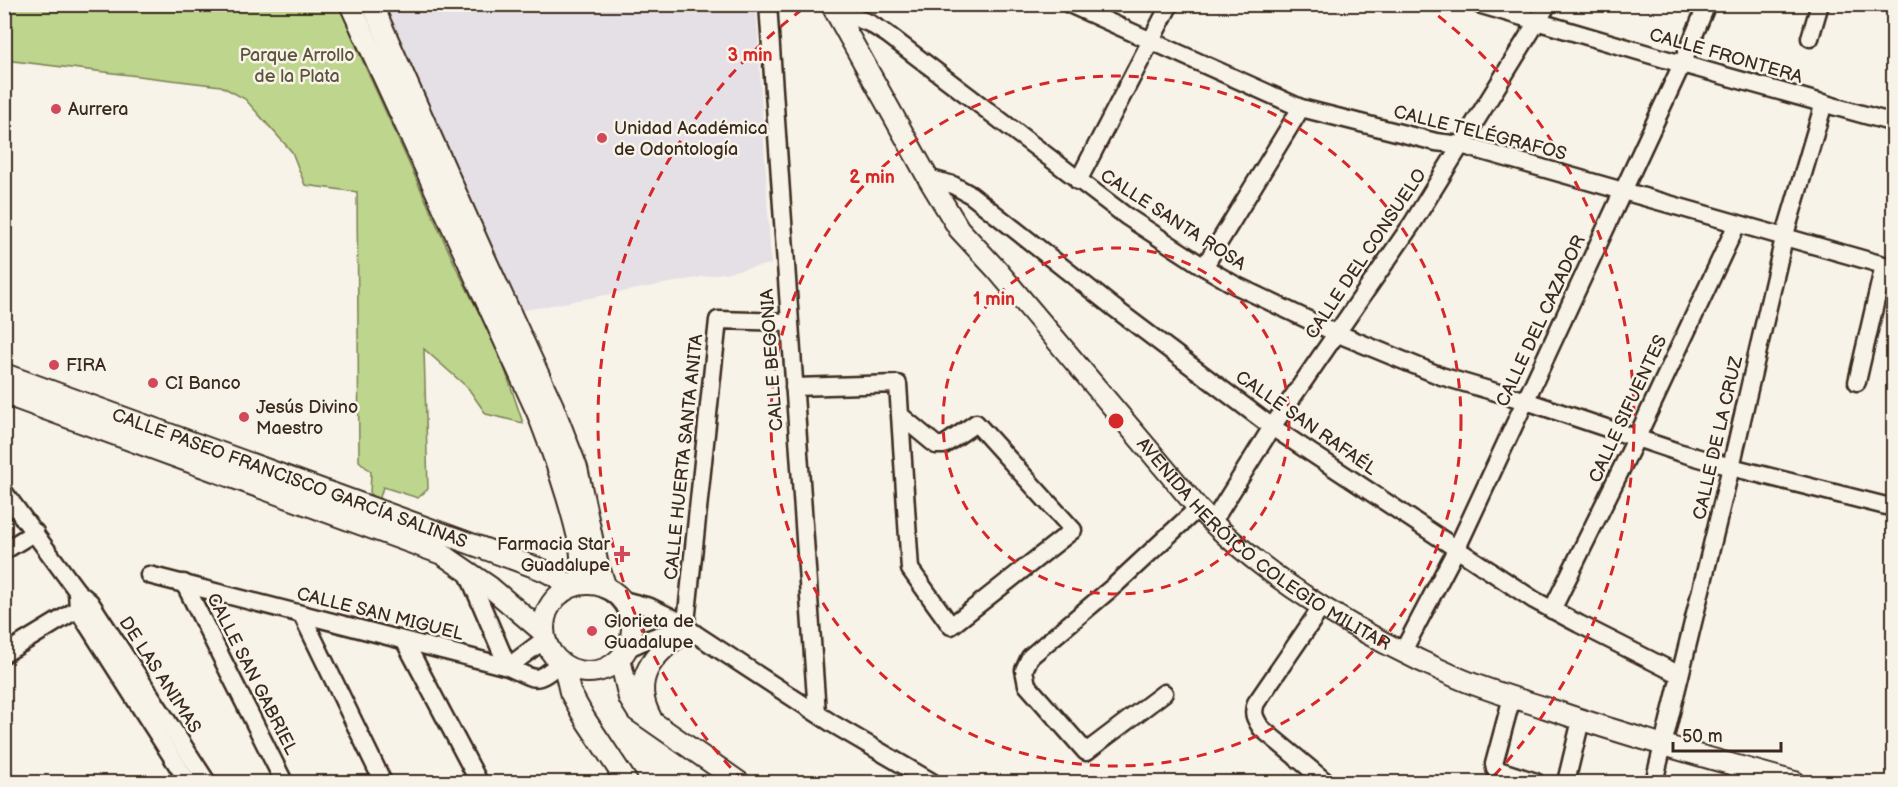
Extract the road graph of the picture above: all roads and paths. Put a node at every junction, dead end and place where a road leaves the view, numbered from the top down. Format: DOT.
graph roads {
  1 [pos="350,4"];
  2 [pos="372,4"];
  3 [pos="768,4"];
  4 [pos="1069,4"];
  5 [pos="1170,4"];
  6 [pos="1478,4"];
  7 [pos="1548,4"];
  8 [pos="1707,4"];
  9 [pos="1820,4"];
  10 [pos="832,7"];
  11 [pos="1538,22"];
  12 [pos="1810,38"];
  13 [pos="1150,42"];
  14 [pos="1682,64"];
  15 [pos="1824,103"];
  16 [pos="1301,108"];
  17 [pos="1893,123"];
  18 [pos="1461,145"];
  19 [pos="928,178"];
  20 [pos="1078,181"];
  21 [pos="1622,191"];
  22 [pos="1737,224"];
  23 [pos="1784,238"];
  24 [pos="1889,266"];
  25 [pos="1204,267"];
  26 [pos="789,322"];
  27 [pos="1336,333"];
  28 [pos="4,374"];
  29 [pos="1857,382"];
  30 [pos="794,387"];
  31 [pos="4,394"];
  32 [pos="1526,401"];
  33 [pos="901,416"];
  34 [pos="1272,427"];
  35 [pos="1637,437"];
  36 [pos="1731,467"];
  37 [pos="4,492"];
  38 [pos="1198,508"];
  39 [pos="1893,508"];
  40 [pos="1212,523"];
  41 [pos="575,530"];
  42 [pos="35,532"];
  43 [pos="1457,548"];
  44 [pos="4,551"];
  45 [pos="466,569"];
  46 [pos="543,570"];
  47 [pos="149,575"];
  48 [pos="184,583"];
  49 [pos="577,585"];
  50 [pos="606,588"];
  51 [pos="623,600"];
  52 [pos="82,601"];
  53 [pos="1321,608"];
  54 [pos="1552,610"];
  55 [pos="303,615"];
  56 [pos="689,631"];
  57 [pos="544,636"];
  58 [pos="405,642"];
  59 [pos="1403,651"];
  60 [pos="4,654"];
  61 [pos="624,654"];
  62 [pos="562,664"];
  63 [pos="508,667"];
  64 [pos="1680,675"];
  65 [pos="1164,693"];
  66 [pos="1512,697"];
  67 [pos="817,713"];
  68 [pos="1581,720"];
  69 [pos="652,721"];
  70 [pos="1662,746"];
  71 [pos="188,783"];
  72 [pos="207,783"];
  73 [pos="284,783"];
  74 [pos="383,783"];
  75 [pos="479,783"];
  76 [pos="627,783"];
  77 [pos="739,783"];
  78 [pos="932,783"];
  79 [pos="1326,783"];
  80 [pos="1536,783"];
  81 [pos="1566,783"];
  82 [pos="1654,783"];
  83 [pos="1795,783"];
  1 -- 41 [label="main road"];
  2 -- 50 [label="main road"];
  3 -- 26 [label="street, CALLE BEGONIA"];
  4 -- 13 [label="street, CALLE TELÉGRAFOS"];
  5 -- 13 [label="street"];
  6 -- 11 [label="street, CALLE FRONTERA"];
  7 -- 11 [label="street, CALLE DEL CONSUELO"];
  8 -- 14 [label="street, CALLE DEL CAZADOR"];
  9 -- 12 [label="street"];
  10 -- 19 [label="main road, AVENIDA HERÓICO COLEGIO MILITAR"];
  10 -- 20 [label="street, CALLE SANTA ROSA"];
  11 -- 14 [label="street, CALLE FRONTERA"];
  11 -- 18 [label="street, CALLE DEL CONSUELO"];
  13 -- 16 [label="street, CALLE TELÉGRAFOS"];
  13 -- 20 [label="street"];
  14 -- 15 [label="street, CALLE FRONTERA"];
  14 -- 21 [label="street, CALLE DEL CAZADOR"];
  15 -- 17 [label="street, CALLE FRONTERA"];
  15 -- 23 [label="street, CALLE DE LA CRUZ"];
  16 -- 18 [label="street, CALLE TELÉGRAFOS"];
  16 -- 25 [label="street"];
  18 -- 21 [label="street, CALLE TELÉGRAFOS"];
  18 -- 27 [label="street, CALLE DEL CONSUELO"];
  19 -- 34 [label="street, CALLE SAN RAFAÉL"];
  19 -- 38 [label="main road, AVENIDA HERÓICO COLEGIO MILITAR"];
  20 -- 25 [label="street, CALLE SANTA ROSA"];
  21 -- 22 [label="street, CALLE TELÉGRAFOS"];
  21 -- 32 [label="street, CALLE DEL CAZADOR"];
  22 -- 23 [label="street, CALLE TELÉGRAFOS"];
  22 -- 35 [label="street, CALLE SIFUENTES"];
  23 -- 24 [label="street, CALLE TELÉGRAFOS"];
  23 -- 36 [label="street, CALLE DE LA CRUZ"];
  24 -- 29 [label="street"];
  25 -- 27 [label="street, CALLE SANTA ROSA"];
  26 -- 30 [label="street, CALLE BEGONIA"];
  26 -- 56 [label="street, CALLE HUERTA SANTA ANITA"];
  27 -- 32 [label="street, CALLE SANTA ROSA"];
  27 -- 34 [label="street, CALLE DEL CONSUELO"];
  28 -- 46 [label="main road, CALLE PASEO FRANCISCO GARCÍA SALINAS"];
  30 -- 33 [label="street"];
  30 -- 67 [label="street, CALLE BEGONIA"];
  31 -- 45 [label="main road, CALLE PASEO FRANCISCO GARCÍA SALINAS"];
  32 -- 35 [label="street, CALLE SANTA ROSA"];
  32 -- 43 [label="street, CALLE DEL CAZADOR"];
  33 -- 33 [label="street"];
  34 -- 40 [label="street, CALLE DEL CONSUELO"];
  34 -- 43 [label="street, CALLE SAN RAFAÉL"];
  35 -- 36 [label="street, CALLE SANTA ROSA"];
  35 -- 54 [label="street, CALLE SIFUENTES"];
  36 -- 39 [label="street, CALLE SANTA ROSA"];
  36 -- 64 [label="street, CALLE DE LA CRUZ"];
  37 -- 42 [label="street, DE LAS ANIMAS"];
  38 -- 40 [label="main road, AVENIDA HERÓICO COLEGIO MILITAR"];
  38 -- 65 [label="street"];
  40 -- 53 [label="main road, AVENIDA HERÓICO COLEGIO MILITAR"];
  41 -- 46 [label="main road"];
  41 -- 49 [label="main road"];
  42 -- 44 [label="street"];
  42 -- 52 [label="street, DE LAS ANIMAS"];
  43 -- 54 [label="street, CALLE SAN RAFAÉL"];
  43 -- 59 [label="street, CALLE DEL CAZADOR"];
  45 -- 57 [label="main road, CALLE PASEO FRANCISCO GARCÍA SALINAS"];
  45 -- 63 [label="street"];
  46 -- 49 [label="main road, CALLE PASEO FRANCISCO GARCÍA SALINAS"];
  47 -- 48 [label="street, CALLE SAN MIGUEL"];
  48 -- 55 [label="street, CALLE SAN MIGUEL"];
  48 -- 73 [label="street, CALLE SAN GABRIEL"];
  49 -- 50 [label="main road"];
  49 -- 57 [label="main road"];
  50 -- 51 [label="main road"];
  51 -- 56 [label="street"];
  51 -- 61 [label="main road"];
  52 -- 60 [label="street"];
  52 -- 71 [label="street, DE LAS ANIMAS"];
  52 -- 72 [label="street, DE LAS ANIMAS"];
  53 -- 59 [label="main road, AVENIDA HERÓICO COLEGIO MILITAR"];
  53 -- 79 [label="street"];
  54 -- 64 [label="street, CALLE SAN RAFAÉL"];
  55 -- 58 [label="street, CALLE SAN MIGUEL"];
  55 -- 74 [label="street"];
  56 -- 61 [label="street"];
  56 -- 67 [label="street"];
  56 -- 69 [label="main road"];
  57 -- 62 [label="main road"];
  57 -- 63 [label="street"];
  58 -- 63 [label="street, CALLE SAN MIGUEL"];
  58 -- 75 [label="street"];
  59 -- 66 [label="main road, AVENIDA HERÓICO COLEGIO MILITAR"];
  61 -- 62 [label="main road"];
  61 -- 69 [label="main road"];
  62 -- 63 [label="street, CALLE SAN MIGUEL"];
  62 -- 76 [label="main road"];
  64 -- 70 [label="street, CALLE DE LA CRUZ"];
  66 -- 68 [label="main road, AVENIDA HERÓICO COLEGIO MILITAR"];
  66 -- 80 [label="street"];
  67 -- 78 [label="street"];
  68 -- 70 [label="main road, AVENIDA HERÓICO COLEGIO MILITAR"];
  68 -- 81 [label="street"];
  69 -- 77 [label="main road"];
  70 -- 82 [label="street, CALLE DE LA CRUZ"];
  70 -- 83 [label="main road, AVENIDA HERÓICO COLEGIO MILITAR"];
}
